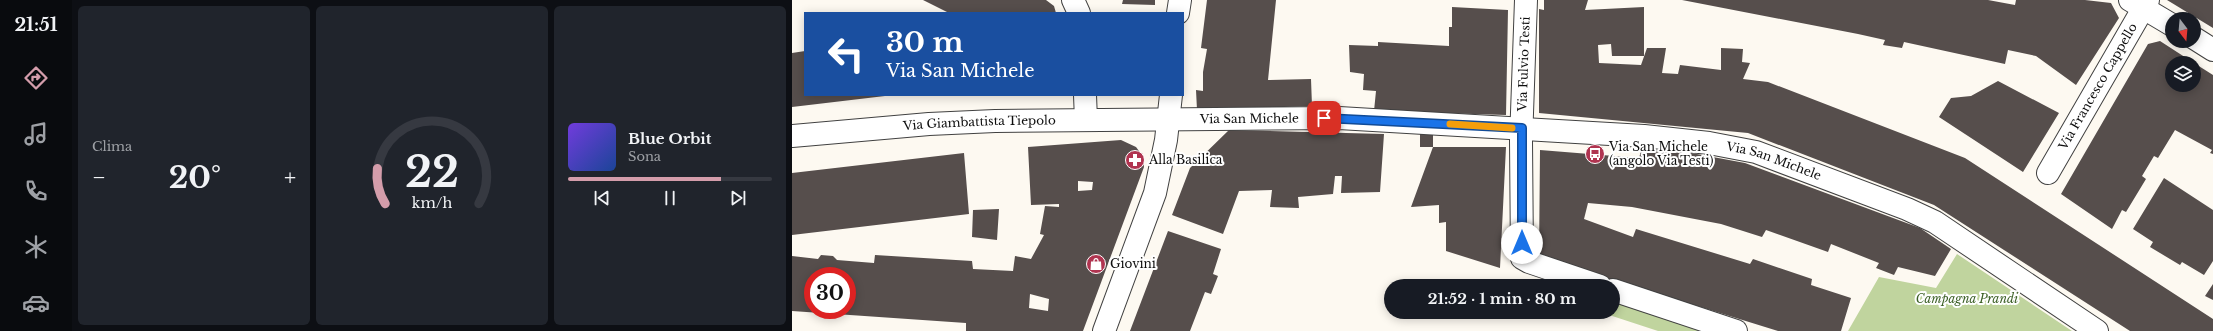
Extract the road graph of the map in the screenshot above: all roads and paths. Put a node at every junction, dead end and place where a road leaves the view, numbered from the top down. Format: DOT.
graph roads {
  1 [pos="1073,0"];
  2 [pos="1180,0"];
  3 [pos="1526,0"];
  4 [pos="2141,3"];
  5 [pos="1079,12"];
  6 [pos="1178,12"];
  7 [pos="2165,20"];
  8 [pos="2201,42"];
  9 [pos="2213,50"];
  10 [pos="1085,96"];
  11 [pos="1171,96"];
  12 [pos="1086,120"];
  13 [pos="1168,120"];
  14 [pos="1522,128"];
  15 [pos="792,136"];
  16 [pos="2048,172"];
  17 [pos="1579,279"];
  18 [pos="1620,292"];
  19 [pos="1104,331"];
  20 [pos="1736,331"];
  21 [pos="2097,331"];
  1 -- 5 [label="street"];
  2 -- 6 [label="street"];
  3 -- 14 [label="street, Via Fulvio Testi"];
  4 -- 7 [label="street"];
  4 -- 16 [label="street, Via Francesco Cappello"];
  8 -- 9 [label="street"];
  10 -- 12 [label="street"];
  11 -- 13 [label="street"];
  12 -- 13 [label="street, Via Giambattista Tiepolo"];
  12 -- 15 [label="street, Via Giambattista Tiepolo"];
  13 -- 14 [label="street, Via San Michele"];
  13 -- 19 [label="street"];
  14 -- 17 [label="street, Via Fulvio Testi"];
  14 -- 21 [label="street, Via San Michele"];
  18 -- 20 [label="street"];
}
